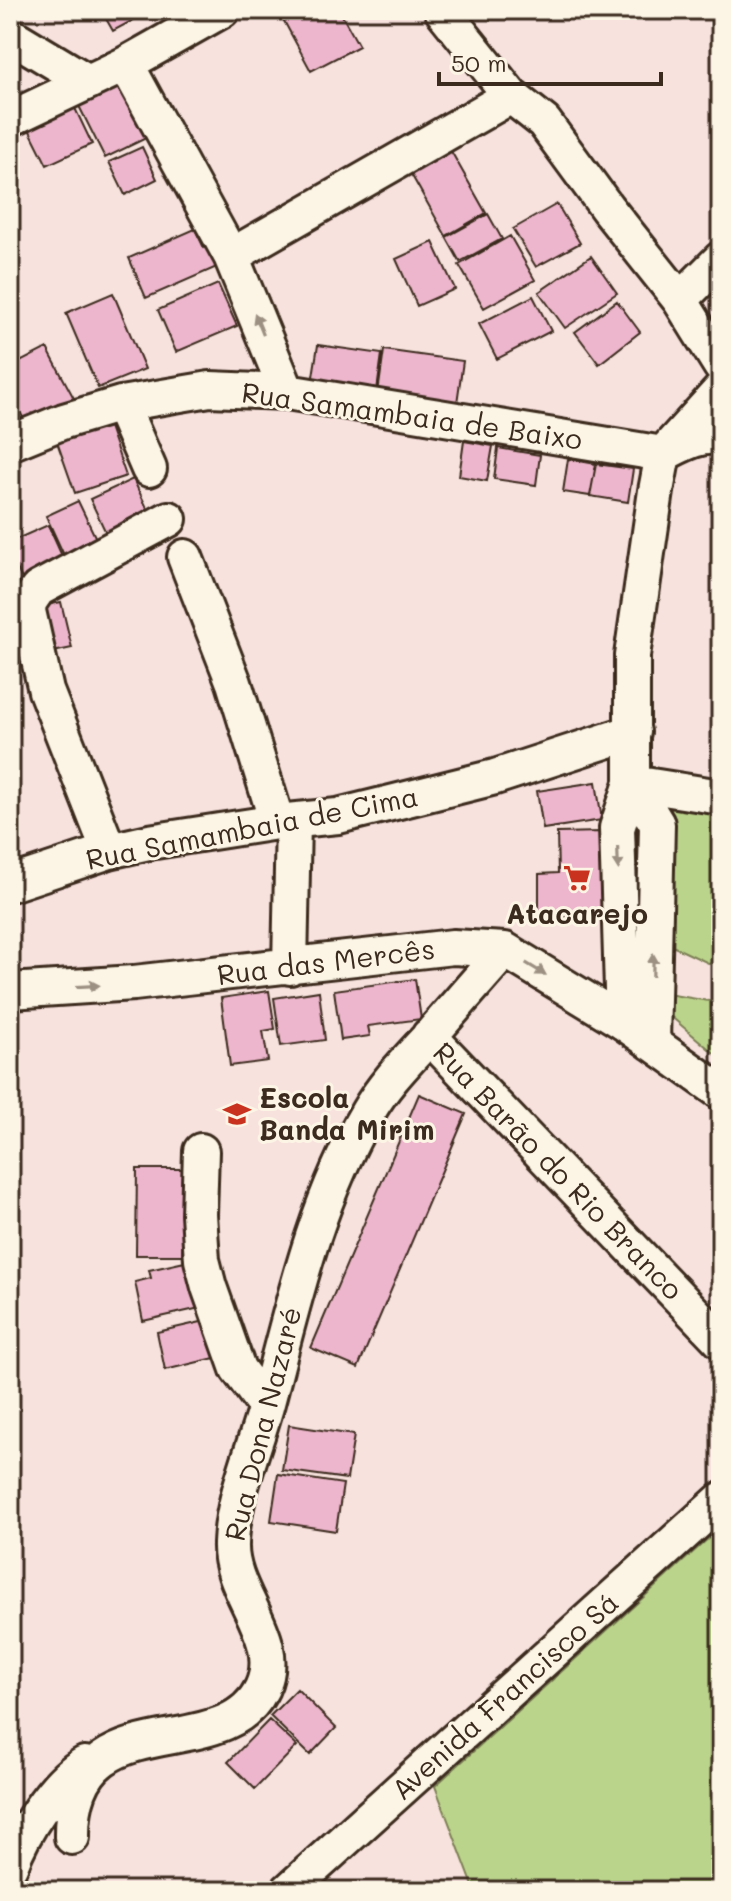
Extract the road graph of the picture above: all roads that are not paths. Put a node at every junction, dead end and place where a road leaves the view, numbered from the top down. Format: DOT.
graph roads {
  1 [pos="222,10"];
  2 [pos="442,10"];
  3 [pos="10,35"];
  4 [pos="126,64"];
  5 [pos="88,82"];
  6 [pos="511,96"];
  7 [pos="10,119"];
  8 [pos="231,256"];
  9 [pos="721,259"];
  10 [pos="680,300"];
  11 [pos="721,366"];
  12 [pos="721,390"];
  13 [pos="287,392"];
  14 [pos="121,404"];
  15 [pos="721,438"];
  16 [pos="10,443"];
  17 [pos="663,454"];
  18 [pos="149,469"];
  19 [pos="169,519"];
  20 [pos="185,557"];
  21 [pos="633,732"];
  22 [pos="632,783"];
  23 [pos="721,797"];
  24 [pos="285,822"];
  25 [pos="109,851"];
  26 [pos="10,884"];
  27 [pos="505,950"];
  28 [pos="290,967"];
  29 [pos="10,991"];
  30 [pos="623,1022"];
  31 [pos="429,1036"];
  32 [pos="652,1043"];
  33 [pos="721,1092"];
  34 [pos="201,1151"];
  35 [pos="721,1341"];
  36 [pos="266,1407"];
  37 [pos="721,1500"];
  38 [pos="118,1749"];
  39 [pos="72,1837"];
  40 [pos="10,1866"];
  41 [pos="288,1891"];
  1 -- 4 [label="street"];
  2 -- 6 [label="street"];
  3 -- 5 [label="street"];
  4 -- 5 [label="street"];
  4 -- 8 [label="street"];
  5 -- 7 [label="street"];
  6 -- 8 [label="street"];
  6 -- 10 [label="street"];
  13 -- 8 [label="street, one-way"];
  9 -- 10 [label="street"];
  10 -- 11 [label="street"];
  12 -- 17 [label="street"];
  13 -- 14 [label="street, Rua Samambaia de Baixo"];
  13 -- 17 [label="street, Rua Samambaia de Baixo"];
  14 -- 16 [label="street, Rua Samambaia de Baixo"];
  14 -- 18 [label="street"];
  15 -- 17 [label="street"];
  17 -- 21 [label="street"];
  19 -- 25 [label="street"];
  20 -- 24 [label="street"];
  21 -- 22 [label="street"];
  21 -- 24 [label="street, Rua Samambaia de Cima"];
  22 -- 23 [label="street"];
  22 -- 30 [label="street, one-way"];
  32 -- 22 [label="street, one-way"];
  24 -- 25 [label="street, Rua Samambaia de Cima"];
  24 -- 28 [label="street"];
  25 -- 26 [label="street, Rua Samambaia de Cima"];
  27 -- 28 [label="street, Rua das Mercês"];
  27 -- 30 [label="street, Rua das Mercês, one-way"];
  27 -- 31 [label="street, Rua Dona Nazaré"];
  29 -- 28 [label="street, Rua das Mercês, one-way"];
  30 -- 32 [label="street, Rua das Mercês"];
  31 -- 35 [label="street, Rua Barão do Rio Branco"];
  31 -- 36 [label="street, Rua Dona Nazaré"];
  32 -- 33 [label="street, Rua das Mercês"];
  34 -- 36 [label="street"];
  36 -- 38 [label="street, Rua Dona Nazaré"];
  37 -- 41 [label="street, Avenida Francisco Sá"];
  38 -- 39 [label="street, Rua Dona Nazaré"];
  38 -- 40 [label="street"];
}
